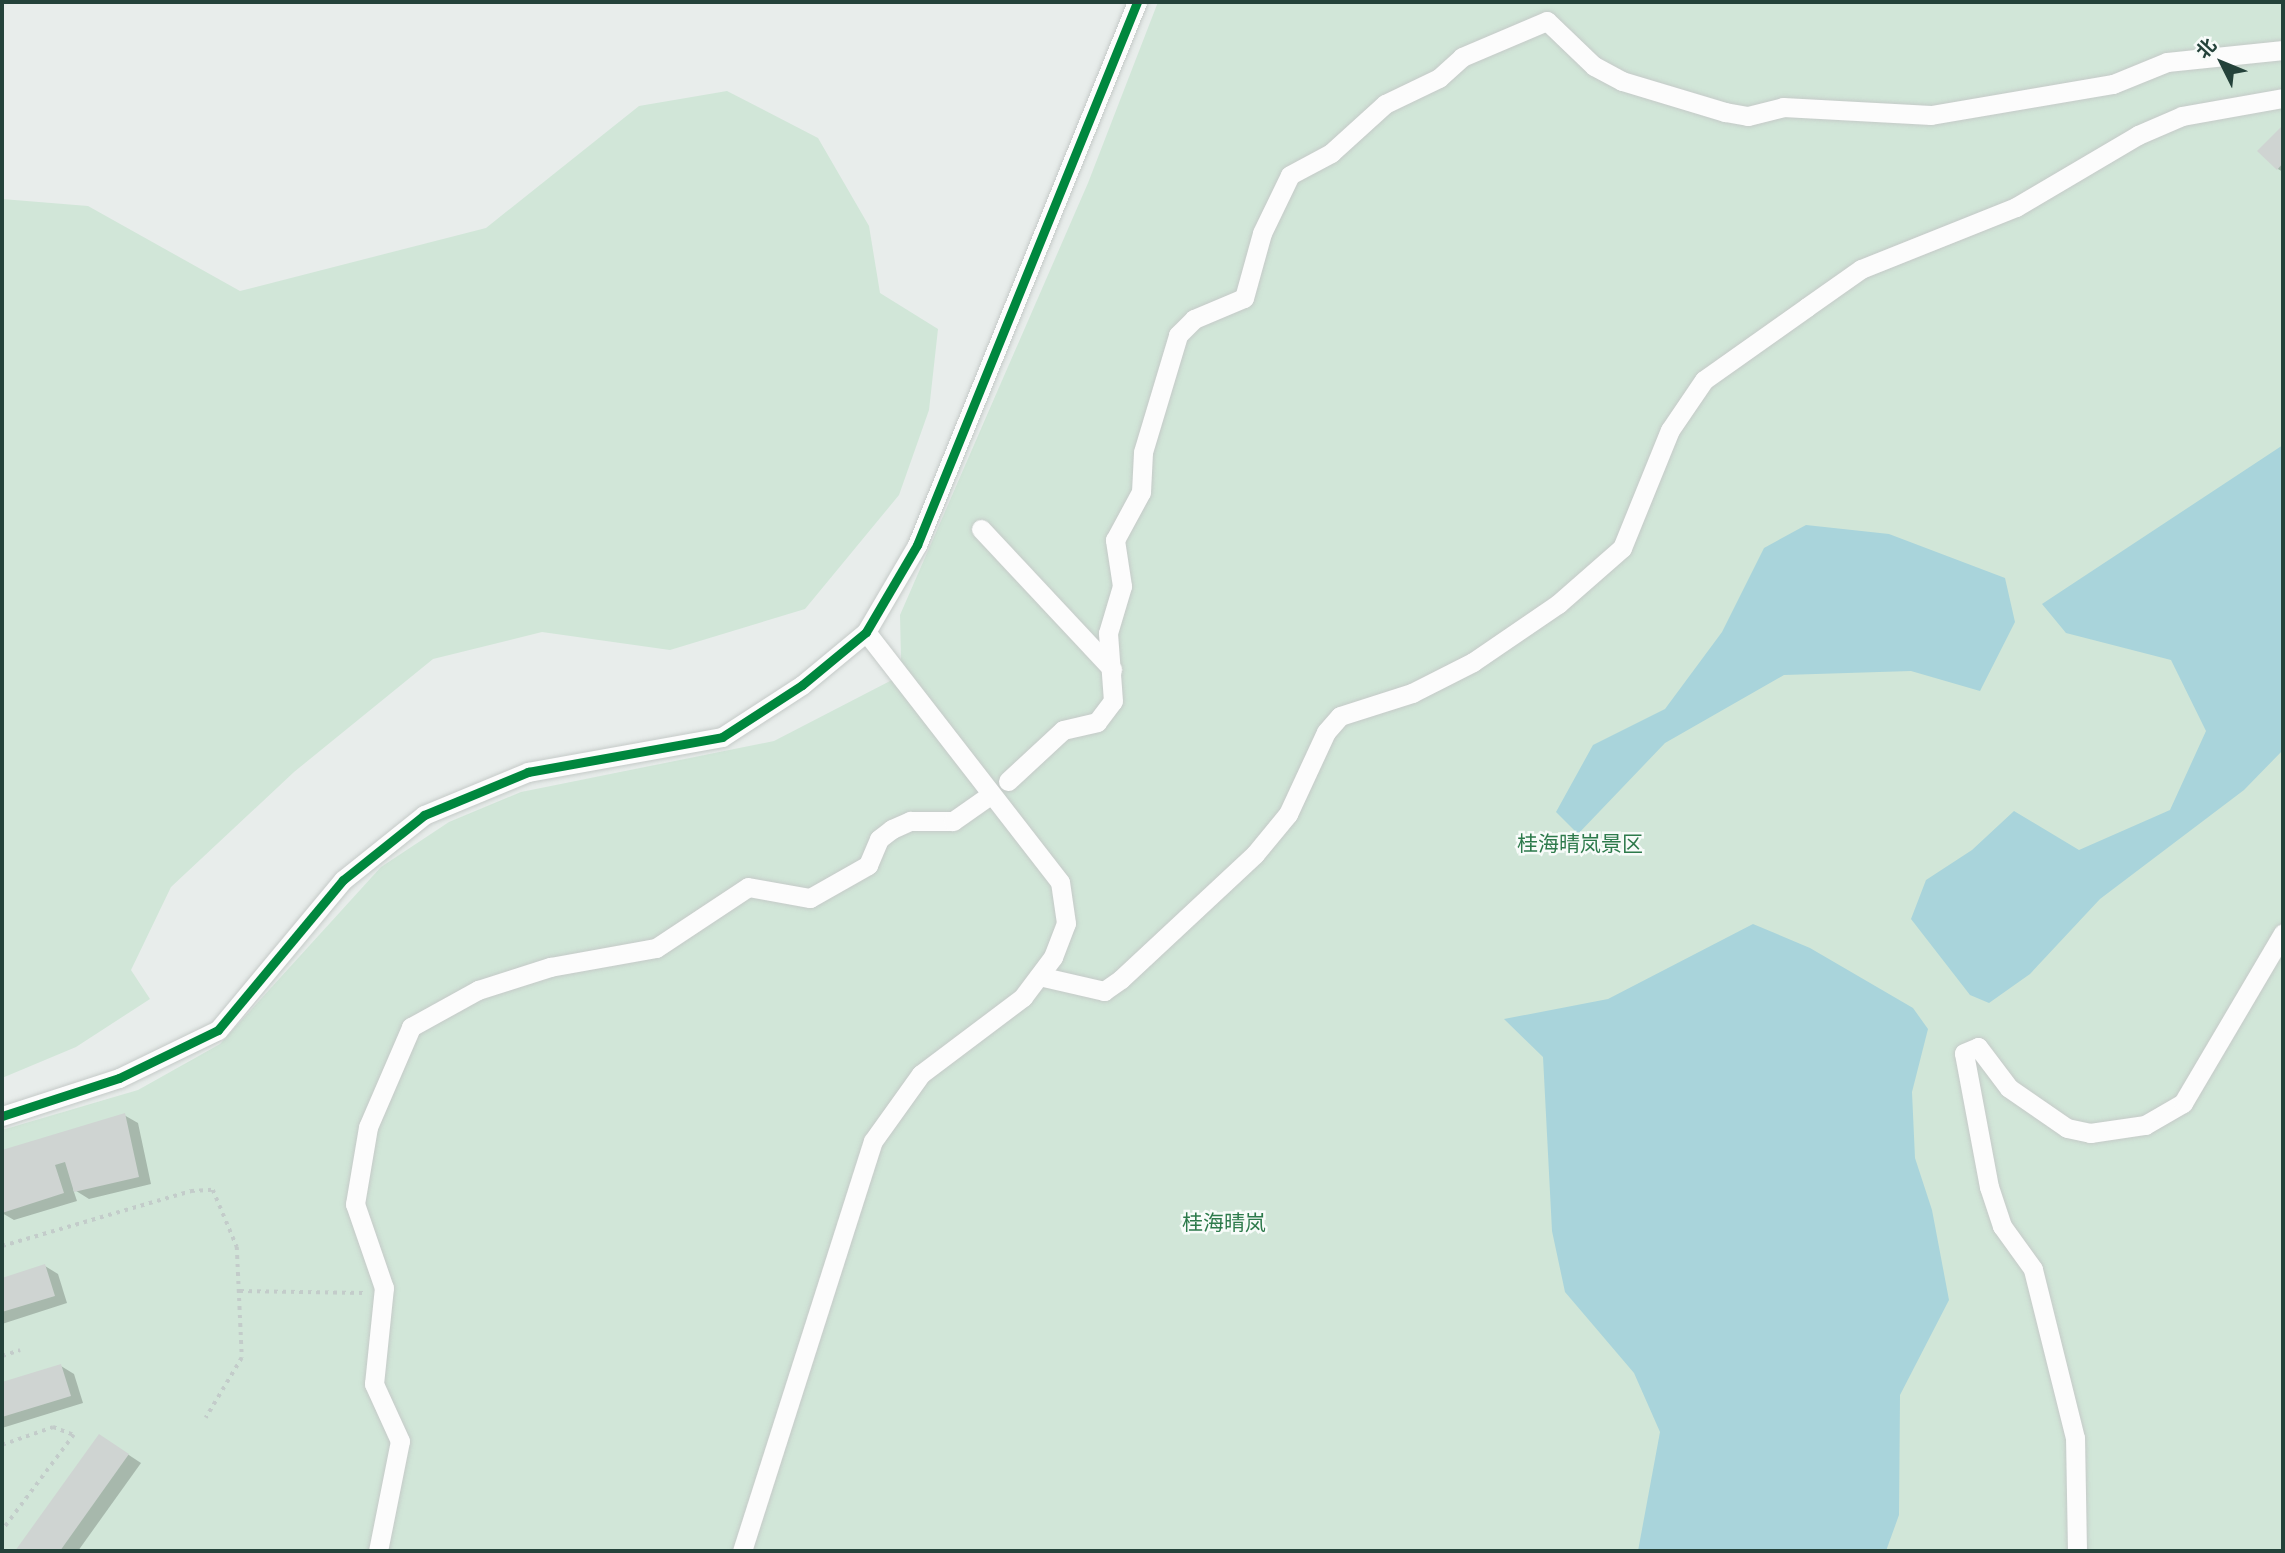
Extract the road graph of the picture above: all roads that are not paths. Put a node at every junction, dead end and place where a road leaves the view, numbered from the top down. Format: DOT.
graph roads {
  1 [pos="1137,2"];
  2 [pos="2283,50"];
  3 [pos="2283,98"];
  4 [pos="981,529"];
  5 [pos="866,632"];
  6 [pos="1112,669"];
  7 [pos="1008,780"];
  8 [pos="984,799"];
  9 [pos="2283,933"];
  10 [pos="1039,975"];
  11 [pos="2,1116"];
  12 [pos="378,1551"];
  13 [pos="742,1551"];
  14 [pos="2077,1551"];
  1 -- 5 [label="street"];
  2 -- 6 [label="street"];
  3 -- 10 [label="street"];
  4 -- 6 [label="street"];
  5 -- 10 [label="street"];
  5 -- 11 [label="street"];
  6 -- 7 [label="street"];
  8 -- 12 [label="street"];
  9 -- 14 [label="street"];
  10 -- 13 [label="street"];
}
